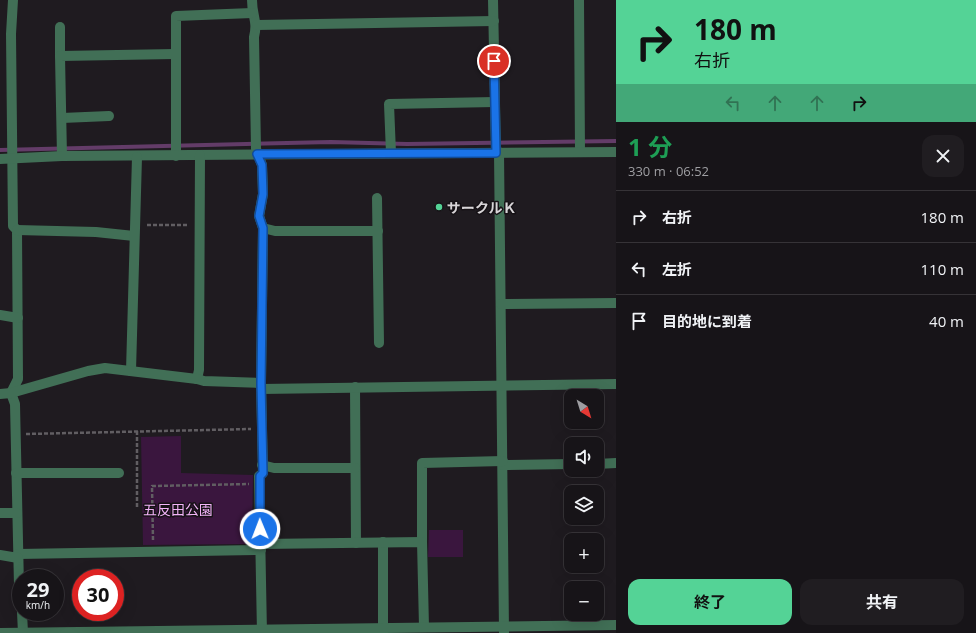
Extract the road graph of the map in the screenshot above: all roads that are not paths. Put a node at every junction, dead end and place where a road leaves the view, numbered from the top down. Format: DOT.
graph roads {
  1 [pos="13,0"];
  2 [pos="252,0"];
  3 [pos="493,0"];
  4 [pos="579,0"];
  5 [pos="252,13"];
  6 [pos="494,21"];
  7 [pos="257,25"];
  8 [pos="60,27"];
  9 [pos="175,54"];
  10 [pos="60,56"];
  11 [pos="495,102"];
  12 [pos="109,116"];
  13 [pos="62,118"];
  14 [pos="391,147"];
  15 [pos="496,147"];
  16 [pos="256,148"];
  17 [pos="580,149"];
  18 [pos="62,151"];
  19 [pos="616,152"];
  20 [pos="12,153"];
  21 [pos="176,154"];
  22 [pos="200,155"];
  23 [pos="137,156"];
  24 [pos="0,159"];
  25 [pos="377,198"];
  26 [pos="263,228"];
  27 [pos="17,230"];
  28 [pos="135,231"];
  29 [pos="378,231"];
  30 [pos="616,303"];
  31 [pos="501,304"];
  32 [pos="0,315"];
  33 [pos="18,318"];
  34 [pos="379,343"];
  35 [pos="131,371"];
  36 [pos="197,379"];
  37 [pos="616,384"];
  38 [pos="261,386"];
  39 [pos="355,386"];
  40 [pos="502,386"];
  41 [pos="11,393"];
  42 [pos="0,394"];
  43 [pos="503,463"];
  44 [pos="616,463"];
  45 [pos="564,464"];
  46 [pos="604,464"];
  47 [pos="262,465"];
  48 [pos="355,468"];
  49 [pos="16,473"];
  50 [pos="120,473"];
  51 [pos="0,513"];
  52 [pos="17,513"];
  53 [pos="383,542"];
  54 [pos="422,542"];
  55 [pos="356,543"];
  56 [pos="261,547"];
  57 [pos="0,555"];
  58 [pos="18,556"];
  59 [pos="18,569"];
  60 [pos="22,621"];
  61 [pos="616,625"];
  62 [pos="424,627"];
  63 [pos="383,630"];
  64 [pos="504,630"];
  65 [pos="262,631"];
  66 [pos="0,632"];
  67 [pos="23,633"];
  1 -- 20 [label="street"];
  2 -- 5 [label="street"];
  3 -- 6 [label="street"];
  4 -- 17 [label="street"];
  5 -- 7 [label="street"];
  5 -- 9 [label="street"];
  6 -- 7 [label="street"];
  6 -- 11 [label="street"];
  7 -- 16 [label="street"];
  8 -- 10 [label="street"];
  9 -- 10 [label="street"];
  9 -- 21 [label="street"];
  10 -- 13 [label="street"];
  11 -- 14 [label="street"];
  11 -- 15 [label="street"];
  12 -- 13 [label="street"];
  13 -- 18 [label="street"];
  14 -- 15 [label="street"];
  14 -- 16 [label="street"];
  15 -- 17 [label="street"];
  15 -- 31 [label="street"];
  16 -- 22 [label="street"];
  16 -- 26 [label="street"];
  17 -- 19 [label="street"];
  18 -- 20 [label="street"];
  18 -- 23 [label="street"];
  20 -- 24 [label="street"];
  20 -- 27 [label="street"];
  21 -- 22 [label="street"];
  21 -- 23 [label="street"];
  22 -- 36 [label="street"];
  23 -- 28 [label="street"];
  25 -- 29 [label="street"];
  26 -- 29 [label="street"];
  26 -- 38 [label="street"];
  27 -- 28 [label="street"];
  27 -- 33 [label="street"];
  28 -- 35 [label="street"];
  29 -- 34 [label="street"];
  30 -- 31 [label="street"];
  31 -- 40 [label="street"];
  32 -- 33 [label="street"];
  33 -- 41 [label="street"];
  35 -- 36 [label="street"];
  35 -- 41 [label="street"];
  36 -- 38 [label="street"];
  37 -- 40 [label="street"];
  38 -- 39 [label="street"];
  38 -- 47 [label="street"];
  39 -- 40 [label="street"];
  39 -- 48 [label="street"];
  40 -- 43 [label="street"];
  41 -- 42 [label="street"];
  41 -- 49 [label="street"];
  43 -- 45 [label="street"];
  43 -- 54 [label="street"];
  43 -- 64 [label="street"];
  44 -- 46 [label="street"];
  47 -- 48 [label="street"];
  47 -- 56 [label="street"];
  48 -- 55 [label="street"];
  49 -- 50 [label="street"];
  49 -- 52 [label="street"];
  51 -- 52 [label="street"];
  52 -- 58 [label="street"];
  53 -- 54 [label="street"];
  53 -- 55 [label="street"];
  53 -- 63 [label="street"];
  54 -- 62 [label="street"];
  55 -- 56 [label="street"];
  56 -- 58 [label="street"];
  56 -- 65 [label="street"];
  57 -- 58 [label="street"];
  58 -- 59 [label="street"];
  60 -- 67 [label="street"];
  61 -- 64 [label="street"];
  62 -- 63 [label="street"];
  62 -- 64 [label="street"];
  63 -- 65 [label="street"];
  65 -- 67 [label="street"];
  66 -- 67 [label="street"];
}
